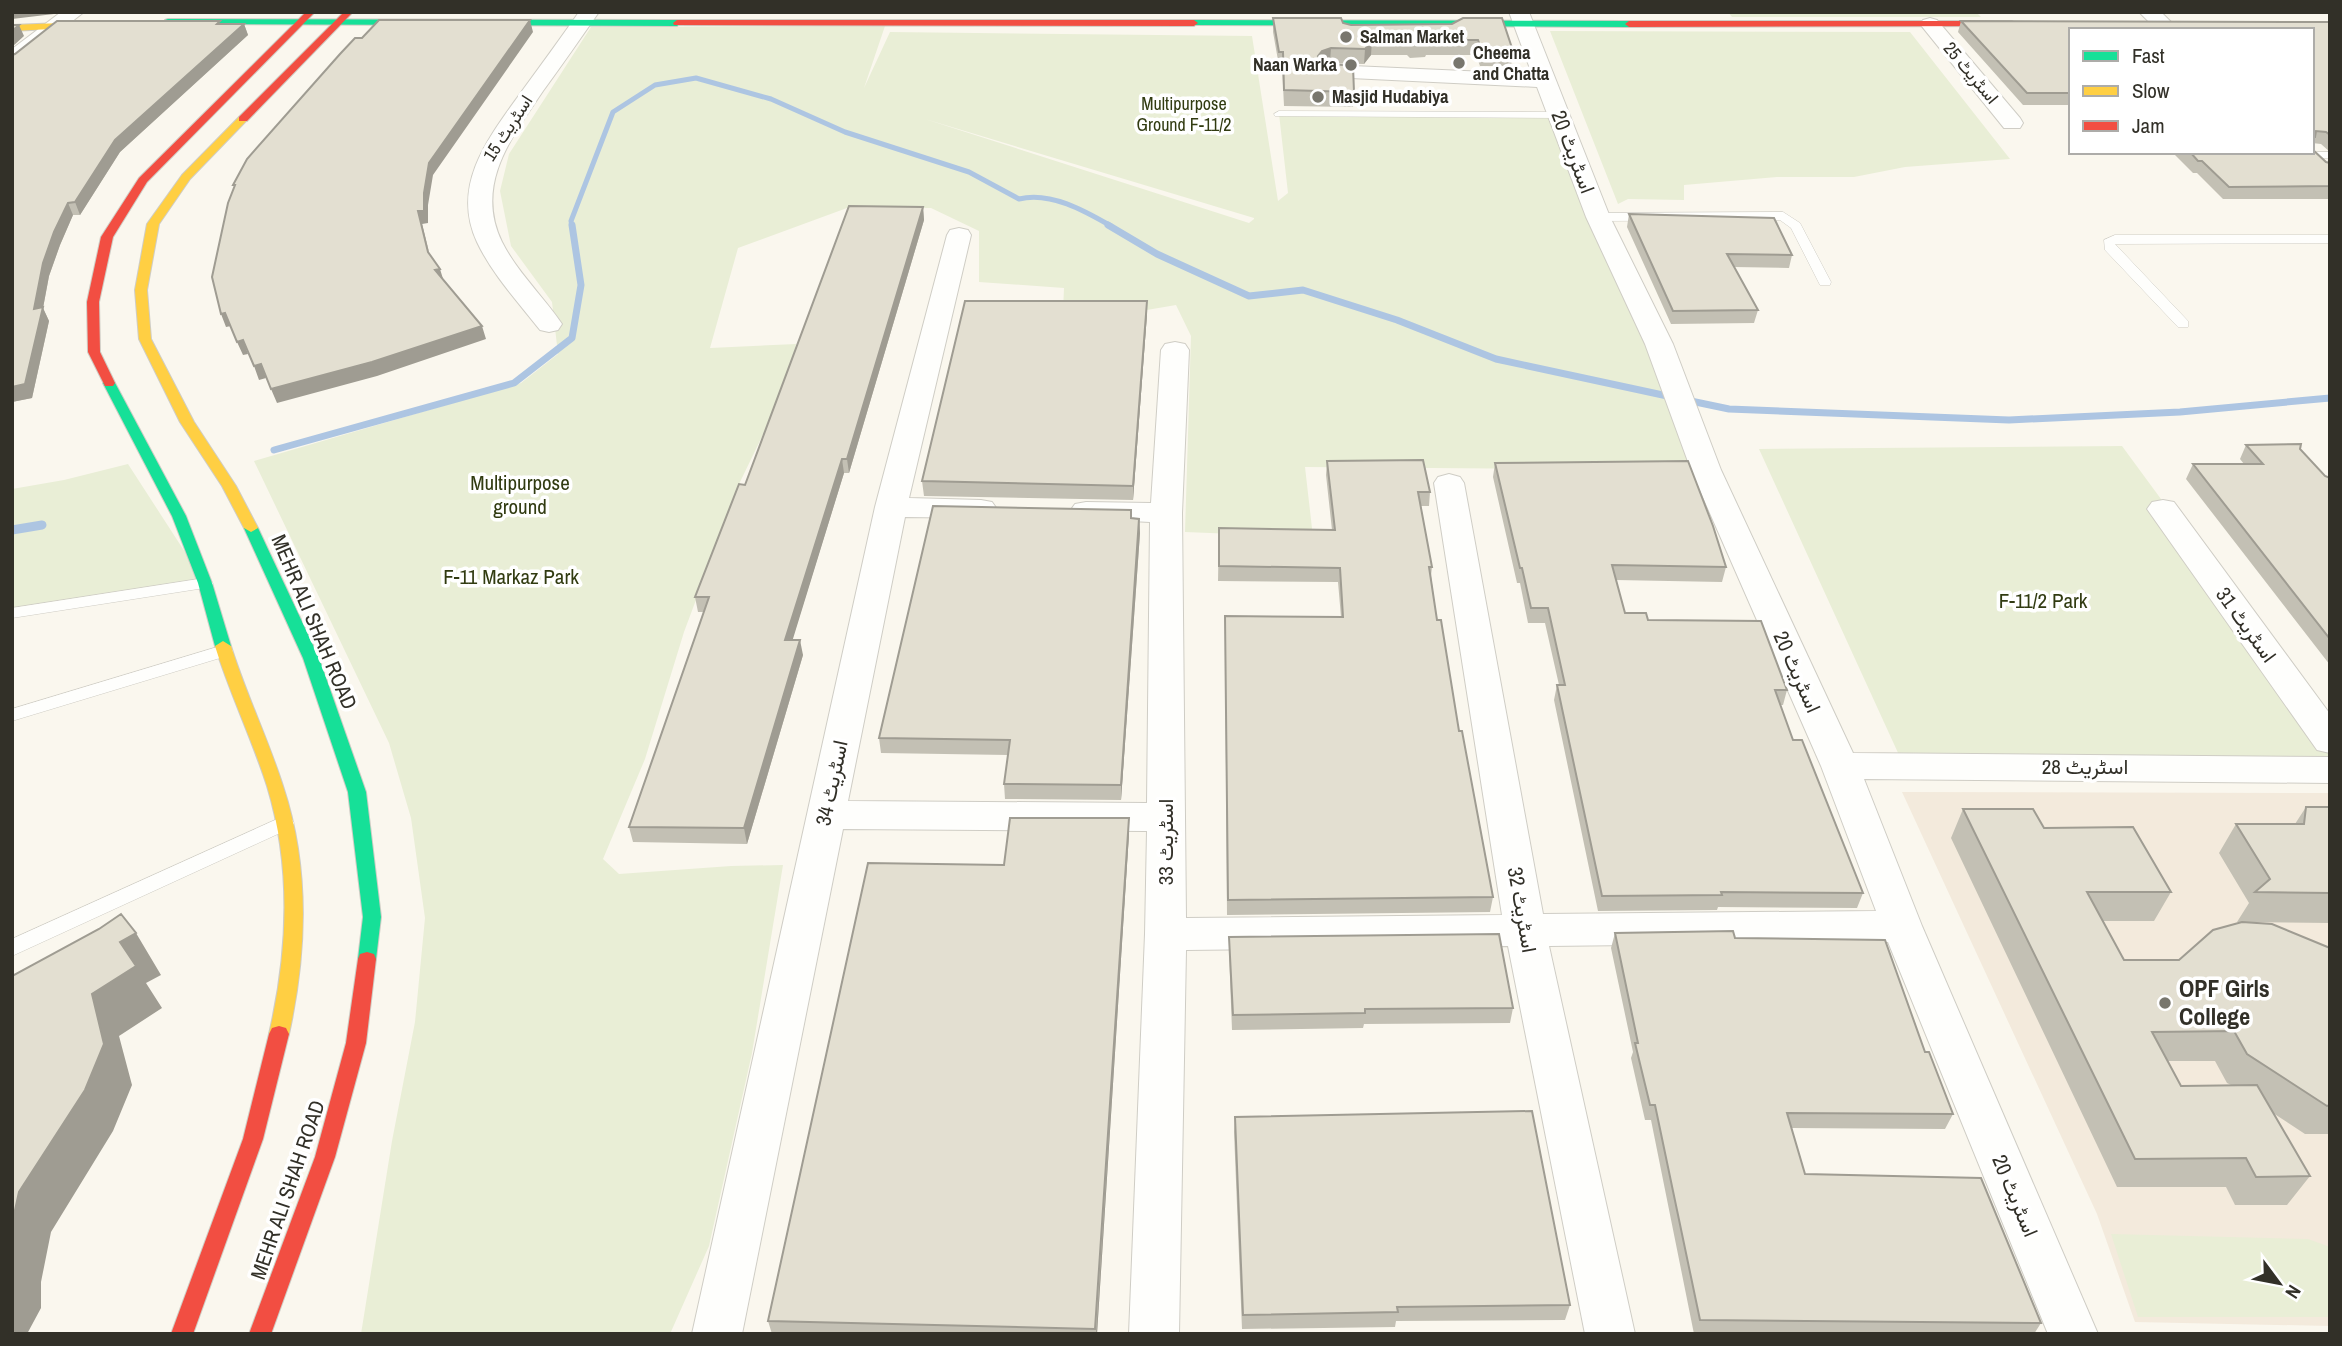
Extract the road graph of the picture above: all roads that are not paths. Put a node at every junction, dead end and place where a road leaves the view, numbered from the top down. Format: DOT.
graph roads {
  1 [pos="977,17"];
  2 [pos="1170,17"];
  3 [pos="67,18"];
  4 [pos="305,18"];
  5 [pos="343,18"];
  6 [pos="585,18"];
  7 [pos="775,18"];
  8 [pos="1349,18"];
  9 [pos="1522,18"];
  10 [pos="1702,18"];
  11 [pos="124,22"];
  12 [pos="151,22"];
  13 [pos="2154,22"];
  14 [pos="1448,23"];
  15 [pos="2190,23"];
  16 [pos="1930,24"];
  17 [pos="2025,24"];
  18 [pos="12,28"];
  19 [pos="12,59"];
  20 [pos="1330,71"];
  21 [pos="1545,81"];
  22 [pos="1279,114"];
  23 [pos="1558,115"];
  24 [pos="2012,123"];
  25 [pos="1598,218"];
  26 [pos="959,235"];
  27 [pos="2330,239"];
  28 [pos="1825,282"];
  29 [pos="549,324"];
  30 [pos="2183,324"];
  31 [pos="1175,350"];
  32 [pos="1449,484"];
  33 [pos="891,507"];
  34 [pos="2163,509"];
  35 [pos="1015,510"];
  36 [pos="1056,511"];
  37 [pos="1166,513"];
  38 [pos="205,583"];
  39 [pos="12,613"];
  40 [pos="224,650"];
  41 [pos="12,715"];
  42 [pos="2330,741"];
  43 [pos="1840,766"];
  44 [pos="2330,770"];
  45 [pos="826,816"];
  46 [pos="1166,817"];
  47 [pos="284,823"];
  48 [pos="1902,926"];
  49 [pos="1525,928"];
  50 [pos="1166,934"];
  51 [pos="12,948"];
  52 [pos="182,1334"];
  53 [pos="260,1334"];
  54 [pos="717,1334"];
  55 [pos="1154,1334"];
  56 [pos="1610,1334"];
  57 [pos="2073,1334"];
  1 -- 2 [label="street"];
  1 -- 7 [label="street"];
  2 -- 8 [label="street"];
  3 -- 11 [label="street"];
  3 -- 18 [label="street"];
  3 -- 19 [label="street"];
  4 -- 5 [label="street"];
  4 -- 12 [label="street"];
  4 -- 38 [label="street"];
  5 -- 6 [label="street"];
  5 -- 53 [label="street, MEHR ALI SHAH ROAD"];
  6 -- 7 [label="street"];
  6 -- 29 [label="street, اسٹریٹ 15"];
  8 -- 14 [label="street"];
  9 -- 10 [label="street"];
  9 -- 14 [label="street"];
  9 -- 21 [label="street, اسٹریٹ 20"];
  10 -- 16 [label="street"];
  13 -- 15 [label="street"];
  16 -- 17 [label="street"];
  16 -- 24 [label="street, اسٹریٹ 25"];
  20 -- 21 [label="street"];
  21 -- 23 [label="street, اسٹریٹ 20"];
  22 -- 23 [label="lane"];
  23 -- 25 [label="street, اسٹریٹ 20"];
  25 -- 28 [label="lane"];
  25 -- 43 [label="street, اسٹریٹ 20"];
  26 -- 33 [label="street, اسٹریٹ 34"];
  27 -- 30 [label="lane"];
  31 -- 37 [label="street, اسٹریٹ 33"];
  32 -- 49 [label="street, اسٹریٹ 32"];
  33 -- 35 [label="street"];
  33 -- 45 [label="street, اسٹریٹ 34"];
  34 -- 42 [label="street, اسٹریٹ 31"];
  36 -- 37 [label="street"];
  37 -- 46 [label="street, اسٹریٹ 33"];
  38 -- 39 [label="lane"];
  38 -- 40 [label="street"];
  40 -- 41 [label="lane"];
  40 -- 47 [label="street"];
  43 -- 44 [label="street, اسٹریٹ 28"];
  43 -- 48 [label="street, اسٹریٹ 20"];
  45 -- 46 [label="street"];
  45 -- 54 [label="street, اسٹریٹ 34"];
  46 -- 50 [label="street, اسٹریٹ 33"];
  47 -- 51 [label="lane"];
  47 -- 52 [label="street"];
  48 -- 49 [label="street"];
  48 -- 57 [label="street, اسٹریٹ 20"];
  49 -- 50 [label="street"];
  49 -- 56 [label="street, اسٹریٹ 32"];
  50 -- 55 [label="street, اسٹریٹ 33"];
}
